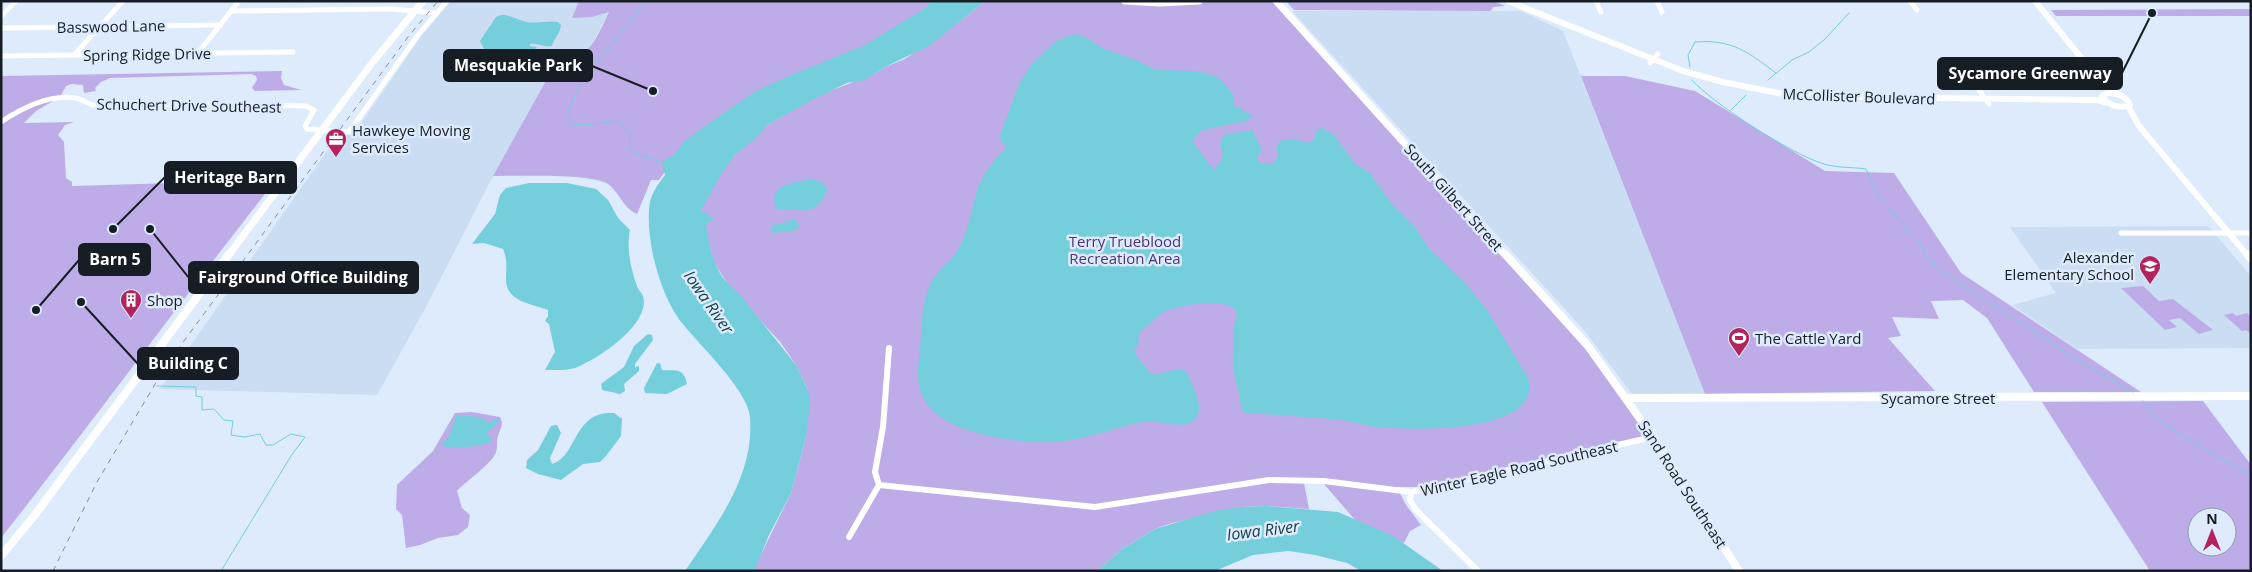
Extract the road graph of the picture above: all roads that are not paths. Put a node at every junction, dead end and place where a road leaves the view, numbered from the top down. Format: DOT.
graph roads {
  1 [pos="16,1"];
  2 [pos="123,1"];
  3 [pos="239,1"];
  4 [pos="423,1"];
  5 [pos="447,1"];
  6 [pos="1125,1"];
  7 [pos="1199,1"];
  8 [pos="1276,1"];
  9 [pos="1508,1"];
  10 [pos="1518,1"];
  11 [pos="1596,1"];
  12 [pos="1657,1"];
  13 [pos="1910,1"];
  14 [pos="2035,1"];
  15 [pos="414,10"];
  16 [pos="1917,10"];
  17 [pos="231,11"];
  18 [pos="437,12"];
  19 [pos="1600,12"];
  20 [pos="1662,12"];
  21 [pos="1,16"];
  22 [pos="221,25"];
  23 [pos="100,27"];
  24 [pos="1,28"];
  25 [pos="293,52"];
  26 [pos="198,53"];
  27 [pos="74,55"];
  28 [pos="1,56"];
  29 [pos="1654,58"];
  30 [pos="2096,76"];
  31 [pos="2117,94"];
  32 [pos="2102,95"];
  33 [pos="1984,97"];
  34 [pos="2107,103"];
  35 [pos="2113,106"];
  36 [pos="2128,106"];
  37 [pos="1,122"];
  38 [pos="2139,126"];
  39 [pos="322,131"];
  40 [pos="2121,233"];
  41 [pos="2229,233"];
  42 [pos="2251,233"];
  43 [pos="2251,259"];
  44 [pos="889,348"];
  45 [pos="2251,396"];
  46 [pos="1626,398"];
  47 [pos="1653,437"];
  48 [pos="879,485"];
  49 [pos="1411,492"];
  50 [pos="849,537"];
  51 [pos="1,556"];
  52 [pos="1478,571"];
  53 [pos="1738,571"];
  1 -- 21 [label="street"];
  2 -- 23 [label="street"];
  3 -- 17 [label="street"];
  4 -- 15 [label="main road"];
  5 -- 18 [label="street"];
  6 -- 7 [label="main road"];
  8 -- 46 [label="main road, South Gilbert Street"];
  9 -- 29 [label="street, McCollister Boulevard"];
  10 -- 29 [label="street, McCollister Boulevard"];
  11 -- 19 [label="street"];
  12 -- 20 [label="street"];
  13 -- 16 [label="street"];
  14 -- 30 [label="street"];
  15 -- 17 [label="street"];
  15 -- 18 [label="street"];
  15 -- 39 [label="main road"];
  17 -- 22 [label="street"];
  18 -- 39 [label="street"];
  22 -- 23 [label="street, Basswood Lane"];
  22 -- 26 [label="street"];
  23 -- 24 [label="street, Basswood Lane"];
  23 -- 27 [label="street"];
  25 -- 26 [label="street, Spring Ridge Drive"];
  26 -- 27 [label="street, Spring Ridge Drive"];
  27 -- 28 [label="street, Spring Ridge Drive"];
  29 -- 33 [label="street, McCollister Boulevard"];
  30 -- 31 [label="street"];
  30 -- 32 [label="street"];
  31 -- 32 [label="street, McCollister Boulevard"];
  31 -- 36 [label="street"];
  32 -- 33 [label="street, McCollister Boulevard"];
  32 -- 34 [label="street"];
  33 -- 34 [label="street, McCollister Boulevard"];
  34 -- 35 [label="street"];
  35 -- 36 [label="street"];
  35 -- 38 [label="street"];
  36 -- 38 [label="street"];
  37 -- 39 [label="street, Schuchert Drive Southeast"];
  38 -- 41 [label="street"];
  39 -- 51 [label="main road"];
  40 -- 41 [label="street"];
  41 -- 42 [label="street"];
  41 -- 43 [label="street"];
  44 -- 48 [label="street"];
  45 -- 46 [label="street, Sycamore Street"];
  46 -- 47 [label="main road, Sand Road Southeast"];
  47 -- 49 [label="street, Winter Eagle Road Southeast"];
  47 -- 53 [label="main road, Sand Road Southeast"];
  48 -- 49 [label="street, Winter Eagle Road Southeast"];
  48 -- 50 [label="street"];
  49 -- 52 [label="street"];
}
